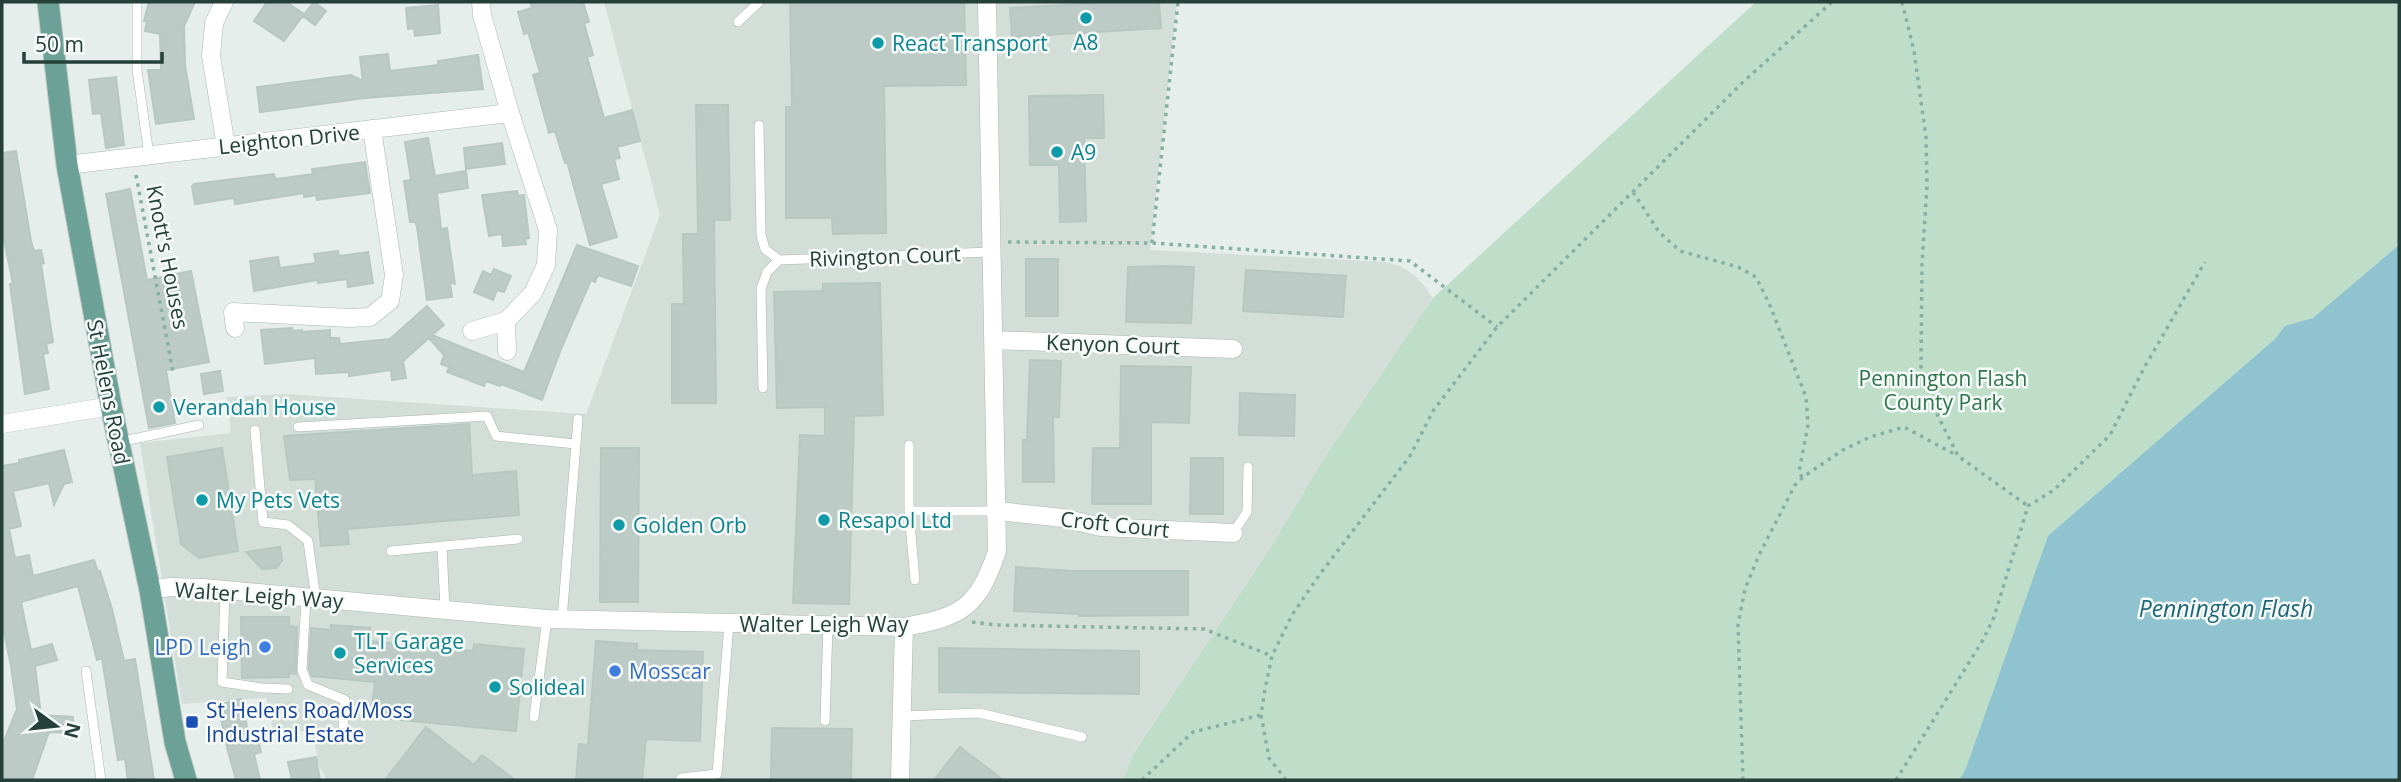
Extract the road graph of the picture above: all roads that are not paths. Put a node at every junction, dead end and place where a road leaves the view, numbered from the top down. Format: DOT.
graph roads {
  1 [pos="48,2"];
  2 [pos="137,2"];
  3 [pos="224,2"];
  4 [pos="481,2"];
  5 [pos="759,2"];
  6 [pos="987,2"];
  7 [pos="738,22"];
  8 [pos="510,113"];
  9 [pos="759,125"];
  10 [pos="372,129"];
  11 [pos="226,146"];
  12 [pos="149,155"];
  13 [pos="67,164"];
  14 [pos="992,247"];
  15 [pos="779,260"];
  16 [pos="233,312"];
  17 [pos="506,321"];
  18 [pos="472,331"];
  19 [pos="994,340"];
  20 [pos="1233,349"];
  21 [pos="507,351"];
  22 [pos="762,388"];
  23 [pos="111,406"];
  24 [pos="578,419"];
  25 [pos="2,424"];
  26 [pos="199,425"];
  27 [pos="298,427"];
  28 [pos="254,430"];
  29 [pos="118,442"];
  30 [pos="576,444"];
  31 [pos="909,445"];
  32 [pos="1248,467"];
  33 [pos="909,511"];
  34 [pos="998,511"];
  35 [pos="1233,533"];
  36 [pos="517,539"];
  37 [pos="442,546"];
  38 [pos="391,551"];
  39 [pos="915,580"];
  40 [pos="150,590"];
  41 [pos="225,590"];
  42 [pos="311,598"];
  43 [pos="445,610"];
  44 [pos="554,620"];
  45 [pos="729,623"];
  46 [pos="828,625"];
  47 [pos="904,627"];
  48 [pos="86,671"];
  49 [pos="288,689"];
  50 [pos="902,716"];
  51 [pos="534,717"];
  52 [pos="825,722"];
  53 [pos="343,732"];
  54 [pos="1082,737"];
  55 [pos="101,780"];
  56 [pos="186,780"];
  57 [pos="680,780"];
  58 [pos="900,780"];
  1 -- 13 [label="main road, St Helens Road"];
  2 -- 12 [label="lane"];
  3 -- 11 [label="street"];
  4 -- 8 [label="street"];
  5 -- 7 [label="lane"];
  6 -- 14 [label="street"];
  8 -- 10 [label="street, Leighton Drive"];
  8 -- 17 [label="street"];
  9 -- 15 [label="lane, Rivington Court"];
  10 -- 11 [label="street, Leighton Drive"];
  10 -- 16 [label="street"];
  11 -- 12 [label="street, Leighton Drive"];
  12 -- 13 [label="street, Leighton Drive"];
  13 -- 23 [label="main road, St Helens Road"];
  14 -- 15 [label="lane, Rivington Court"];
  14 -- 19 [label="street"];
  15 -- 22 [label="lane, Rivington Court"];
  17 -- 18 [label="street"];
  17 -- 21 [label="street"];
  19 -- 20 [label="street, Kenyon Court"];
  19 -- 34 [label="street"];
  23 -- 25 [label="street"];
  23 -- 29 [label="main road, St Helens Road"];
  24 -- 30 [label="lane"];
  26 -- 29 [label="lane"];
  27 -- 30 [label="lane"];
  28 -- 42 [label="lane"];
  29 -- 40 [label="main road, St Helens Road"];
  30 -- 44 [label="lane"];
  31 -- 33 [label="lane"];
  32 -- 35 [label="lane"];
  33 -- 34 [label="lane"];
  33 -- 39 [label="lane"];
  34 -- 35 [label="street, Croft Court"];
  34 -- 47 [label="street, Walter Leigh Way"];
  36 -- 37 [label="lane"];
  37 -- 38 [label="lane"];
  37 -- 43 [label="lane"];
  40 -- 41 [label="street, Walter Leigh Way"];
  40 -- 56 [label="main road, St Helens Road"];
  41 -- 42 [label="street, Walter Leigh Way"];
  41 -- 49 [label="lane"];
  42 -- 43 [label="street, Walter Leigh Way"];
  42 -- 53 [label="lane"];
  43 -- 44 [label="street, Walter Leigh Way"];
  44 -- 45 [label="street, Walter Leigh Way"];
  44 -- 51 [label="lane"];
  45 -- 46 [label="street, Walter Leigh Way"];
  45 -- 57 [label="lane"];
  46 -- 47 [label="street, Walter Leigh Way"];
  46 -- 52 [label="lane"];
  47 -- 50 [label="street"];
  48 -- 55 [label="lane"];
  50 -- 54 [label="lane"];
  50 -- 58 [label="street"];
}
